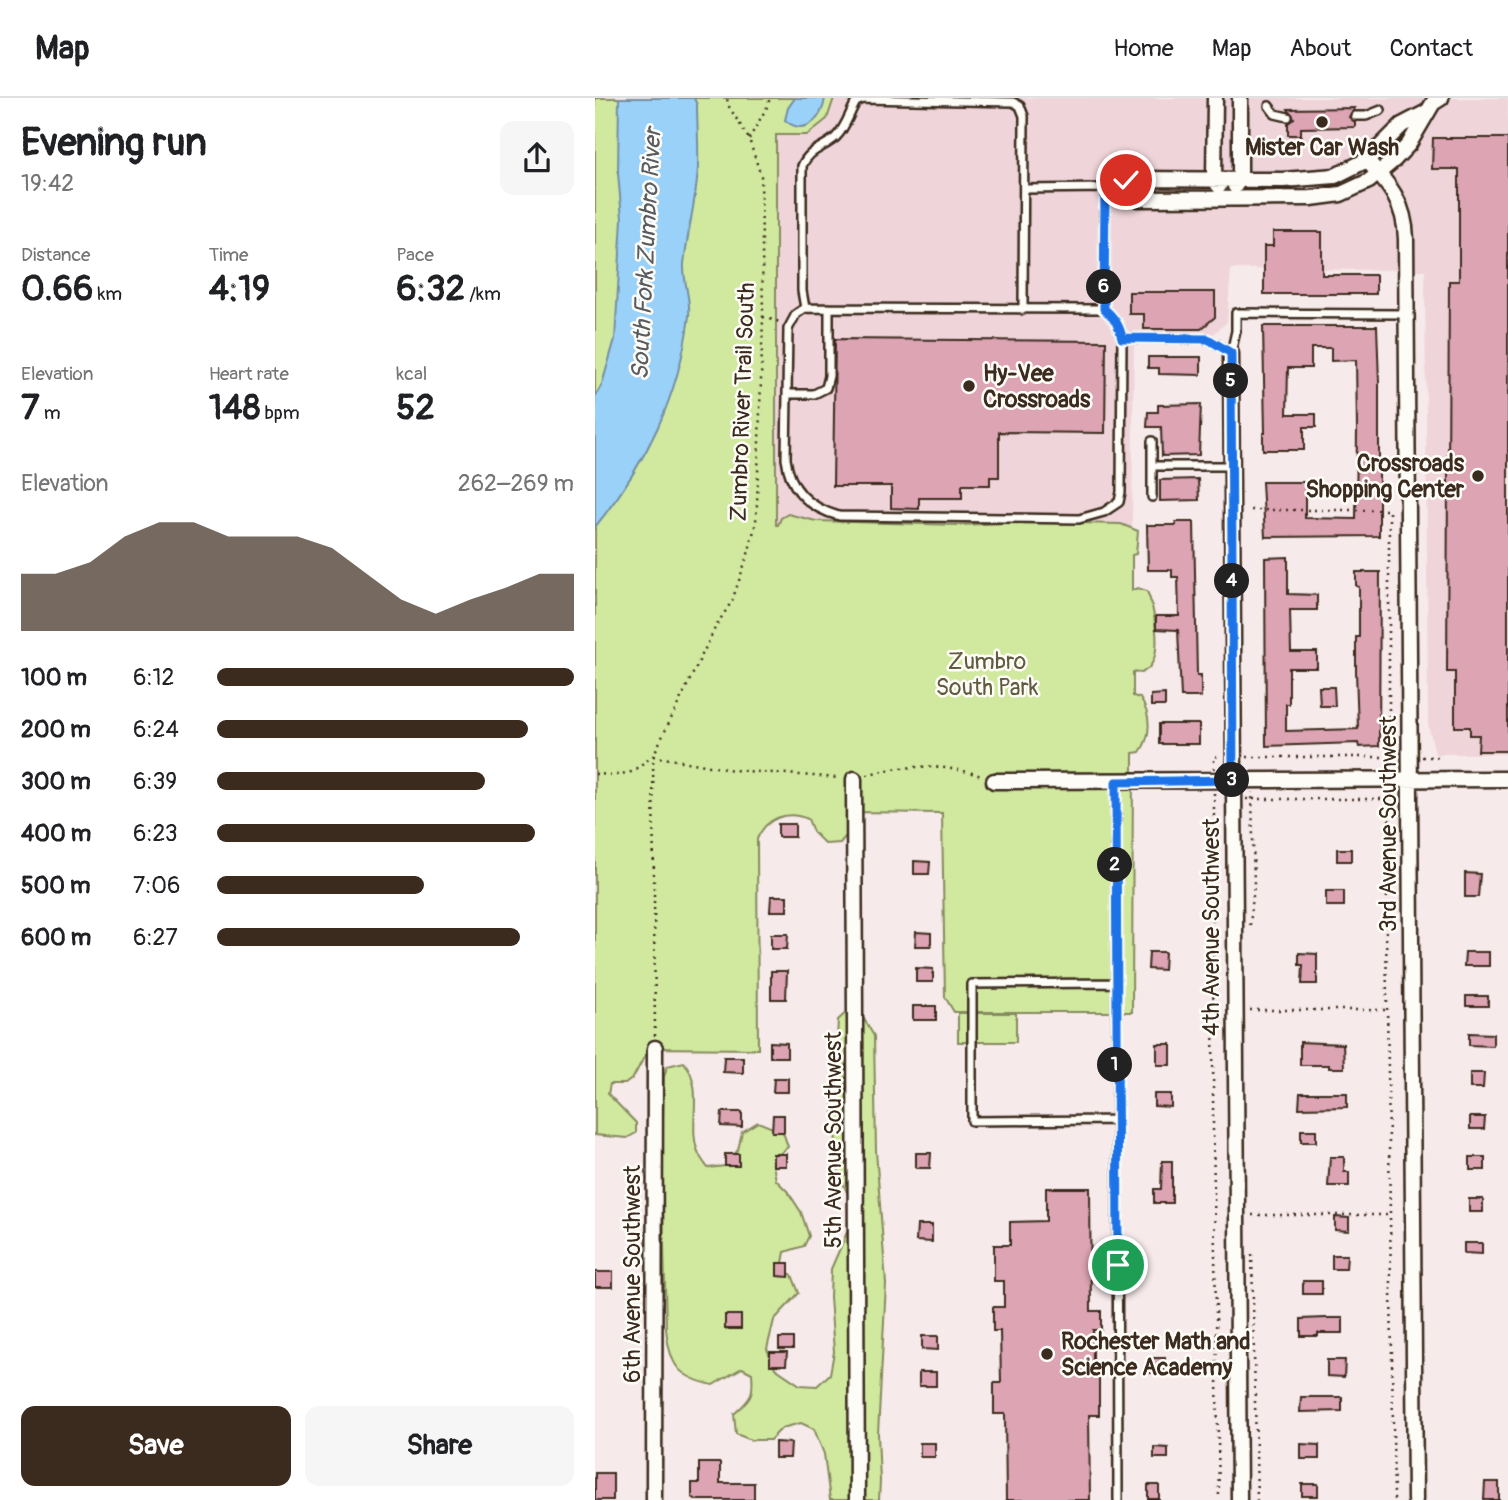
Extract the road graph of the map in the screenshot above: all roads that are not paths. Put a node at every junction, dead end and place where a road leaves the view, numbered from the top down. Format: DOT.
graph roads {
  1 [pos="1215,98"];
  2 [pos="1240,98"];
  3 [pos="1441,98"];
  4 [pos="1269,106"];
  5 [pos="1381,110"];
  6 [pos="1428,112"];
  7 [pos="1288,117"];
  8 [pos="1355,117"];
  9 [pos="1367,160"];
  10 [pos="1379,174"];
  11 [pos="1214,179"];
  12 [pos="1240,179"];
  13 [pos="1105,188"];
  14 [pos="1024,189"];
  15 [pos="1227,199"];
  16 [pos="805,308"];
  17 [pos="829,308"];
  18 [pos="1104,309"];
  19 [pos="1023,310"];
  20 [pos="1407,314"];
  21 [pos="1122,338"];
  22 [pos="1231,353"];
  23 [pos="787,394"];
  24 [pos="1152,441"];
  25 [pos="1152,466"];
  26 [pos="1232,466"];
  27 [pos="1152,497"];
  28 [pos="854,779"];
  29 [pos="1508,779"];
  30 [pos="1233,780"];
  31 [pos="1410,780"];
  32 [pos="994,781"];
  33 [pos="1116,782"];
  34 [pos="1115,983"];
  35 [pos="655,1048"];
  36 [pos="1115,1121"];
  37 [pos="654,1500"];
  38 [pos="857,1500"];
  39 [pos="1118,1500"];
  40 [pos="1238,1500"];
  41 [pos="1415,1500"];
  1 -- 11 [label="street"];
  2 -- 12 [label="street"];
  3 -- 6 [label="street"];
  4 -- 7 [label="lane"];
  5 -- 8 [label="lane"];
  6 -- 9 [label="street"];
  6 -- 10 [label="street"];
  9 -- 10 [label="street, 3rd Avenue Southwest"];
  9 -- 12 [label="street"];
  10 -- 15 [label="street"];
  10 -- 20 [label="street, 3rd Avenue Southwest"];
  11 -- 12 [label="street"];
  11 -- 13 [label="street"];
  11 -- 15 [label="street"];
  12 -- 15 [label="street"];
  13 -- 14 [label="lane"];
  13 -- 15 [label="street"];
  13 -- 18 [label="lane"];
  14 -- 16 [label="lane"];
  14 -- 19 [label="lane"];
  16 -- 17 [label="lane"];
  16 -- 23 [label="lane"];
  17 -- 19 [label="lane"];
  17 -- 23 [label="lane"];
  18 -- 19 [label="lane"];
  18 -- 21 [label="lane"];
  20 -- 22 [label="lane"];
  20 -- 31 [label="street, 3rd Avenue Southwest"];
  21 -- 22 [label="lane"];
  21 -- 23 [label="lane"];
  22 -- 26 [label="street, 4th Avenue Southwest"];
  24 -- 25 [label="lane"];
  25 -- 26 [label="lane"];
  25 -- 27 [label="lane"];
  26 -- 30 [label="street, 4th Avenue Southwest"];
  28 -- 38 [label="street, 5th Avenue Southwest"];
  29 -- 31 [label="street"];
  30 -- 31 [label="street"];
  30 -- 33 [label="street"];
  30 -- 40 [label="street, 4th Avenue Southwest"];
  31 -- 41 [label="street, 3rd Avenue Southwest"];
  32 -- 33 [label="street"];
  33 -- 34 [label="lane"];
  34 -- 36 [label="lane"];
  34 -- 36 [label="lane"];
  35 -- 37 [label="street, 6th Avenue Southwest"];
  36 -- 39 [label="lane"];
}
